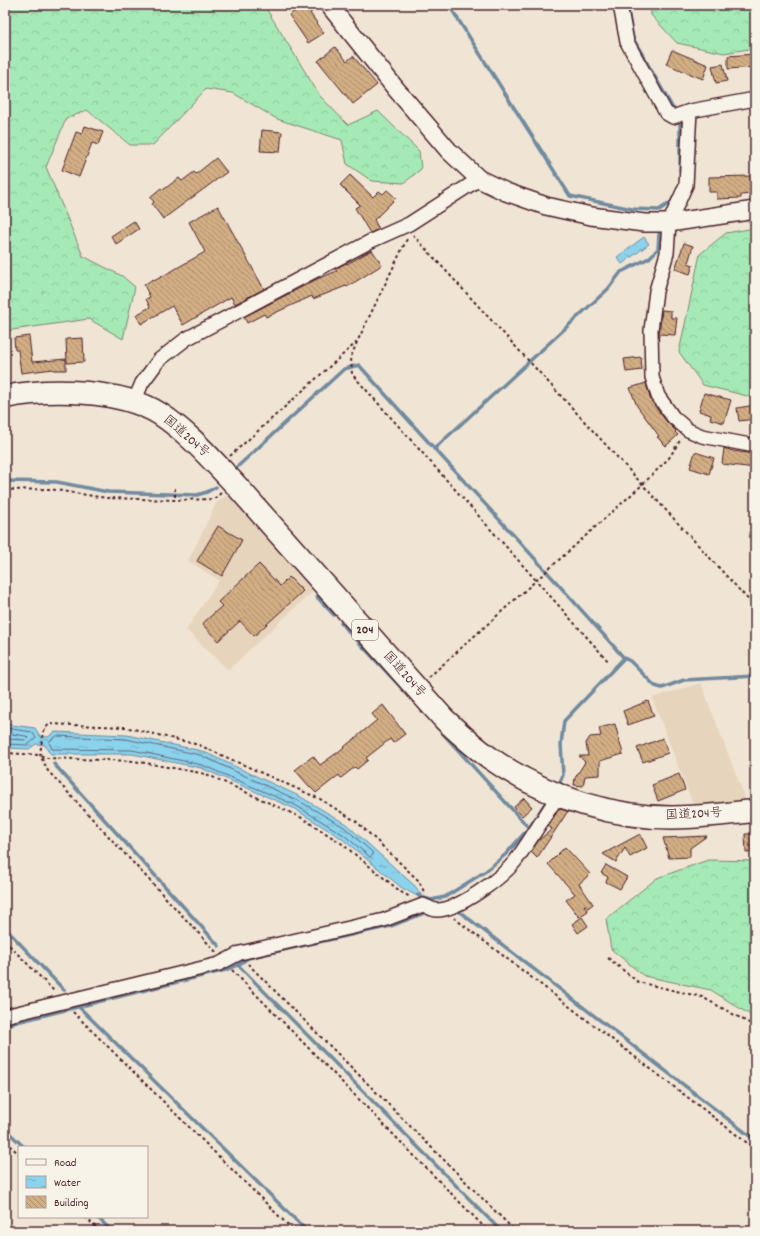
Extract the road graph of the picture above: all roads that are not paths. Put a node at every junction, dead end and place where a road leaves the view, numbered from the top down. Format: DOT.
graph roads {
  1 [pos="330,5"];
  2 [pos="620,5"];
  3 [pos="755,99"];
  4 [pos="681,114"];
  5 [pos="479,179"];
  6 [pos="755,210"];
  7 [pos="670,223"];
  8 [pos="5,397"];
  9 [pos="134,402"];
  10 [pos="755,446"];
  11 [pos="558,796"];
  12 [pos="755,811"];
  13 [pos="5,1016"];
  1 -- 5 [label="street"];
  2 -- 4 [label="street"];
  3 -- 4 [label="street"];
  4 -- 7 [label="street"];
  5 -- 7 [label="street"];
  5 -- 9 [label="street"];
  6 -- 7 [label="street"];
  7 -- 10 [label="street"];
  8 -- 9 [label="highway, 国道204号 / 204"];
  9 -- 11 [label="highway, 国道204号 / 204"];
  11 -- 12 [label="highway, 国道204号 / 204"];
  11 -- 13 [label="street"];
}
